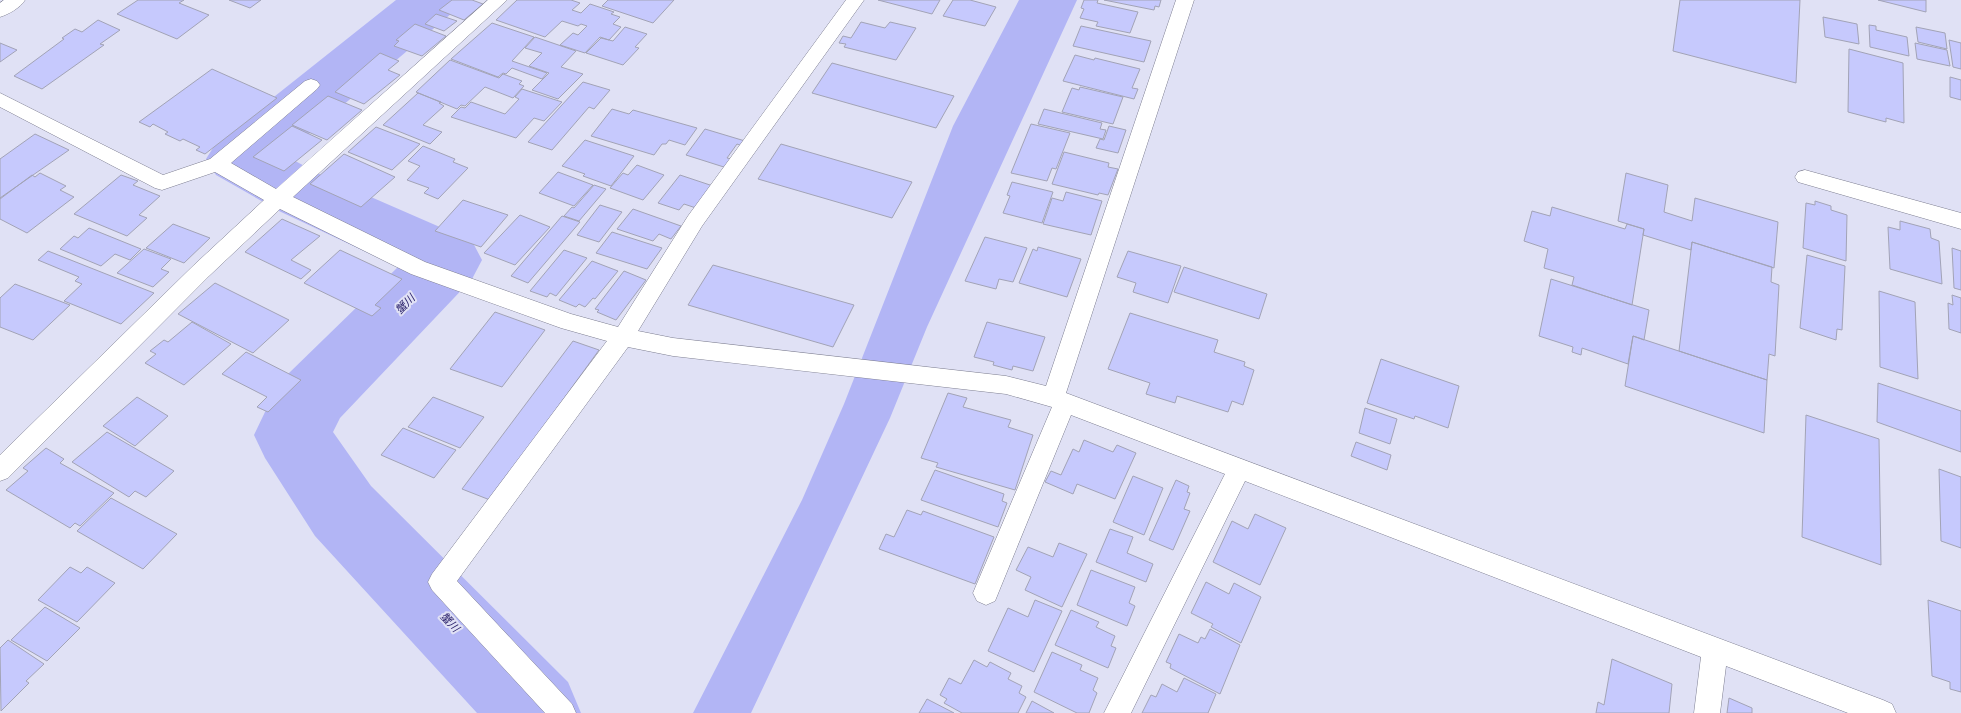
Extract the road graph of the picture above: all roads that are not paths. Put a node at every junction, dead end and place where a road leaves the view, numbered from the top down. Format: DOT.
graph roads {
  1 [pos="16,0"];
  2 [pos="498,0"];
  3 [pos="855,0"];
  4 [pos="1185,0"];
  5 [pos="0,11"];
  6 [pos="311,85"];
  7 [pos="0,99"];
  8 [pos="217,164"];
  9 [pos="1804,177"];
  10 [pos="278,199"];
  11 [pos="1961,221"];
  12 [pos="622,337"];
  13 [pos="1059,401"];
  14 [pos="1239,469"];
  15 [pos="0,471"];
  16 [pos="986,593"];
  17 [pos="1715,649"];
  18 [pos="564,713"];
  19 [pos="1117,713"];
  20 [pos="1707,713"];
  21 [pos="1883,713"];
  1 -- 5 [label="street"];
  2 -- 10 [label="street"];
  3 -- 12 [label="street"];
  4 -- 13 [label="street"];
  6 -- 8 [label="street"];
  7 -- 8 [label="street"];
  8 -- 10 [label="street"];
  9 -- 11 [label="street"];
  10 -- 12 [label="street"];
  10 -- 15 [label="street"];
  12 -- 13 [label="street"];
  12 -- 18 [label="street"];
  13 -- 14 [label="street"];
  13 -- 16 [label="street"];
  14 -- 17 [label="street"];
  14 -- 19 [label="street"];
  17 -- 20 [label="street"];
  17 -- 21 [label="street"];
}
